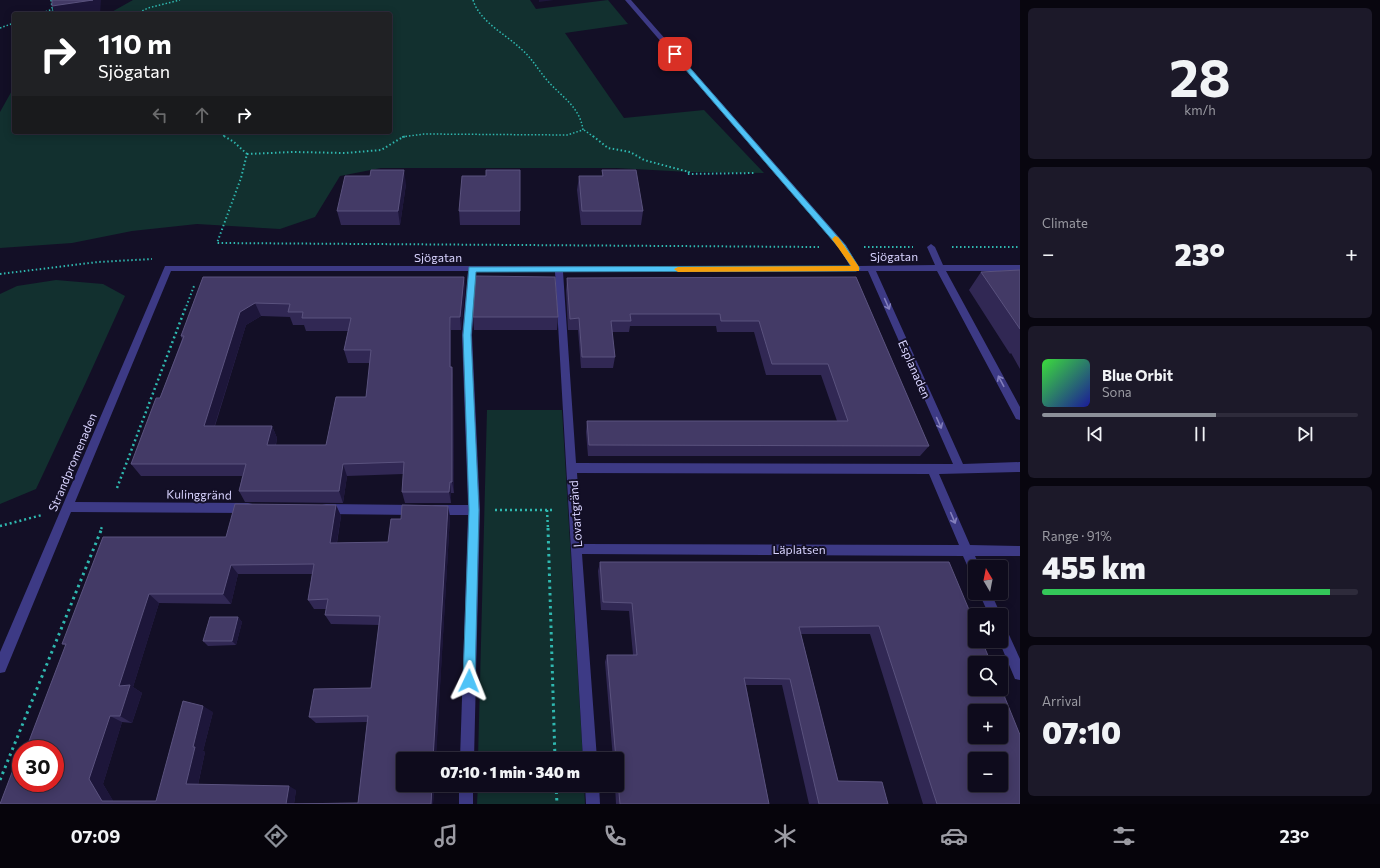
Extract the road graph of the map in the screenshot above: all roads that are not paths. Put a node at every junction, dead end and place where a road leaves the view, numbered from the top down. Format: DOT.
graph roads {
  1 [pos="628,0"];
  2 [pos="931,247"];
  3 [pos="168,268"];
  4 [pos="940,268"];
  5 [pos="1020,268"];
  6 [pos="472,269"];
  7 [pos="559,269"];
  8 [pos="856,269"];
  9 [pos="871,269"];
  10 [pos="1020,416"];
  11 [pos="1020,467"];
  12 [pos="572,468"];
  13 [pos="932,469"];
  14 [pos="960,469"];
  15 [pos="68,507"];
  16 [pos="260,508"];
  17 [pos="316,509"];
  18 [pos="474,510"];
  19 [pos="577,549"];
  20 [pos="966,550"];
  21 [pos="1020,551"];
  22 [pos="970,560"];
  23 [pos="1008,646"];
  24 [pos="0,667"];
  25 [pos="1020,674"];
  26 [pos="467,752"];
  27 [pos="590,752"];
  28 [pos="466,792"];
  29 [pos="592,792"];
  30 [pos="466,804"];
  31 [pos="593,804"];
  1 -- 8 [label="street"];
  2 -- 4 [label="street"];
  3 -- 6 [label="street, Sjögatan"];
  3 -- 15 [label="street, Strandpromenaden"];
  4 -- 5 [label="street, Sjögatan"];
  4 -- 9 [label="street, Sjögatan"];
  10 -- 4 [label="street, one-way"];
  6 -- 7 [label="street, Sjögatan"];
  6 -- 18 [label="street"];
  7 -- 8 [label="street, Sjögatan"];
  7 -- 12 [label="street, Lovartgränd"];
  8 -- 9 [label="street, Sjögatan"];
  9 -- 14 [label="street, Esplanaden, one-way"];
  11 -- 14 [label="street"];
  12 -- 13 [label="street"];
  12 -- 19 [label="street, Lovartgränd"];
  13 -- 14 [label="street"];
  13 -- 20 [label="street, one-way"];
  15 -- 16 [label="street, Kulinggränd"];
  15 -- 24 [label="street, Strandpromenaden"];
  17 -- 18 [label="street"];
  18 -- 26 [label="street"];
  19 -- 20 [label="street, Läplatsen"];
  19 -- 27 [label="street, Lovartgränd"];
  20 -- 21 [label="street, Läplatsen"];
  20 -- 22 [label="street"];
  23 -- 25 [label="street"];
  28 -- 30 [label="street"];
  29 -- 31 [label="street"];
}
